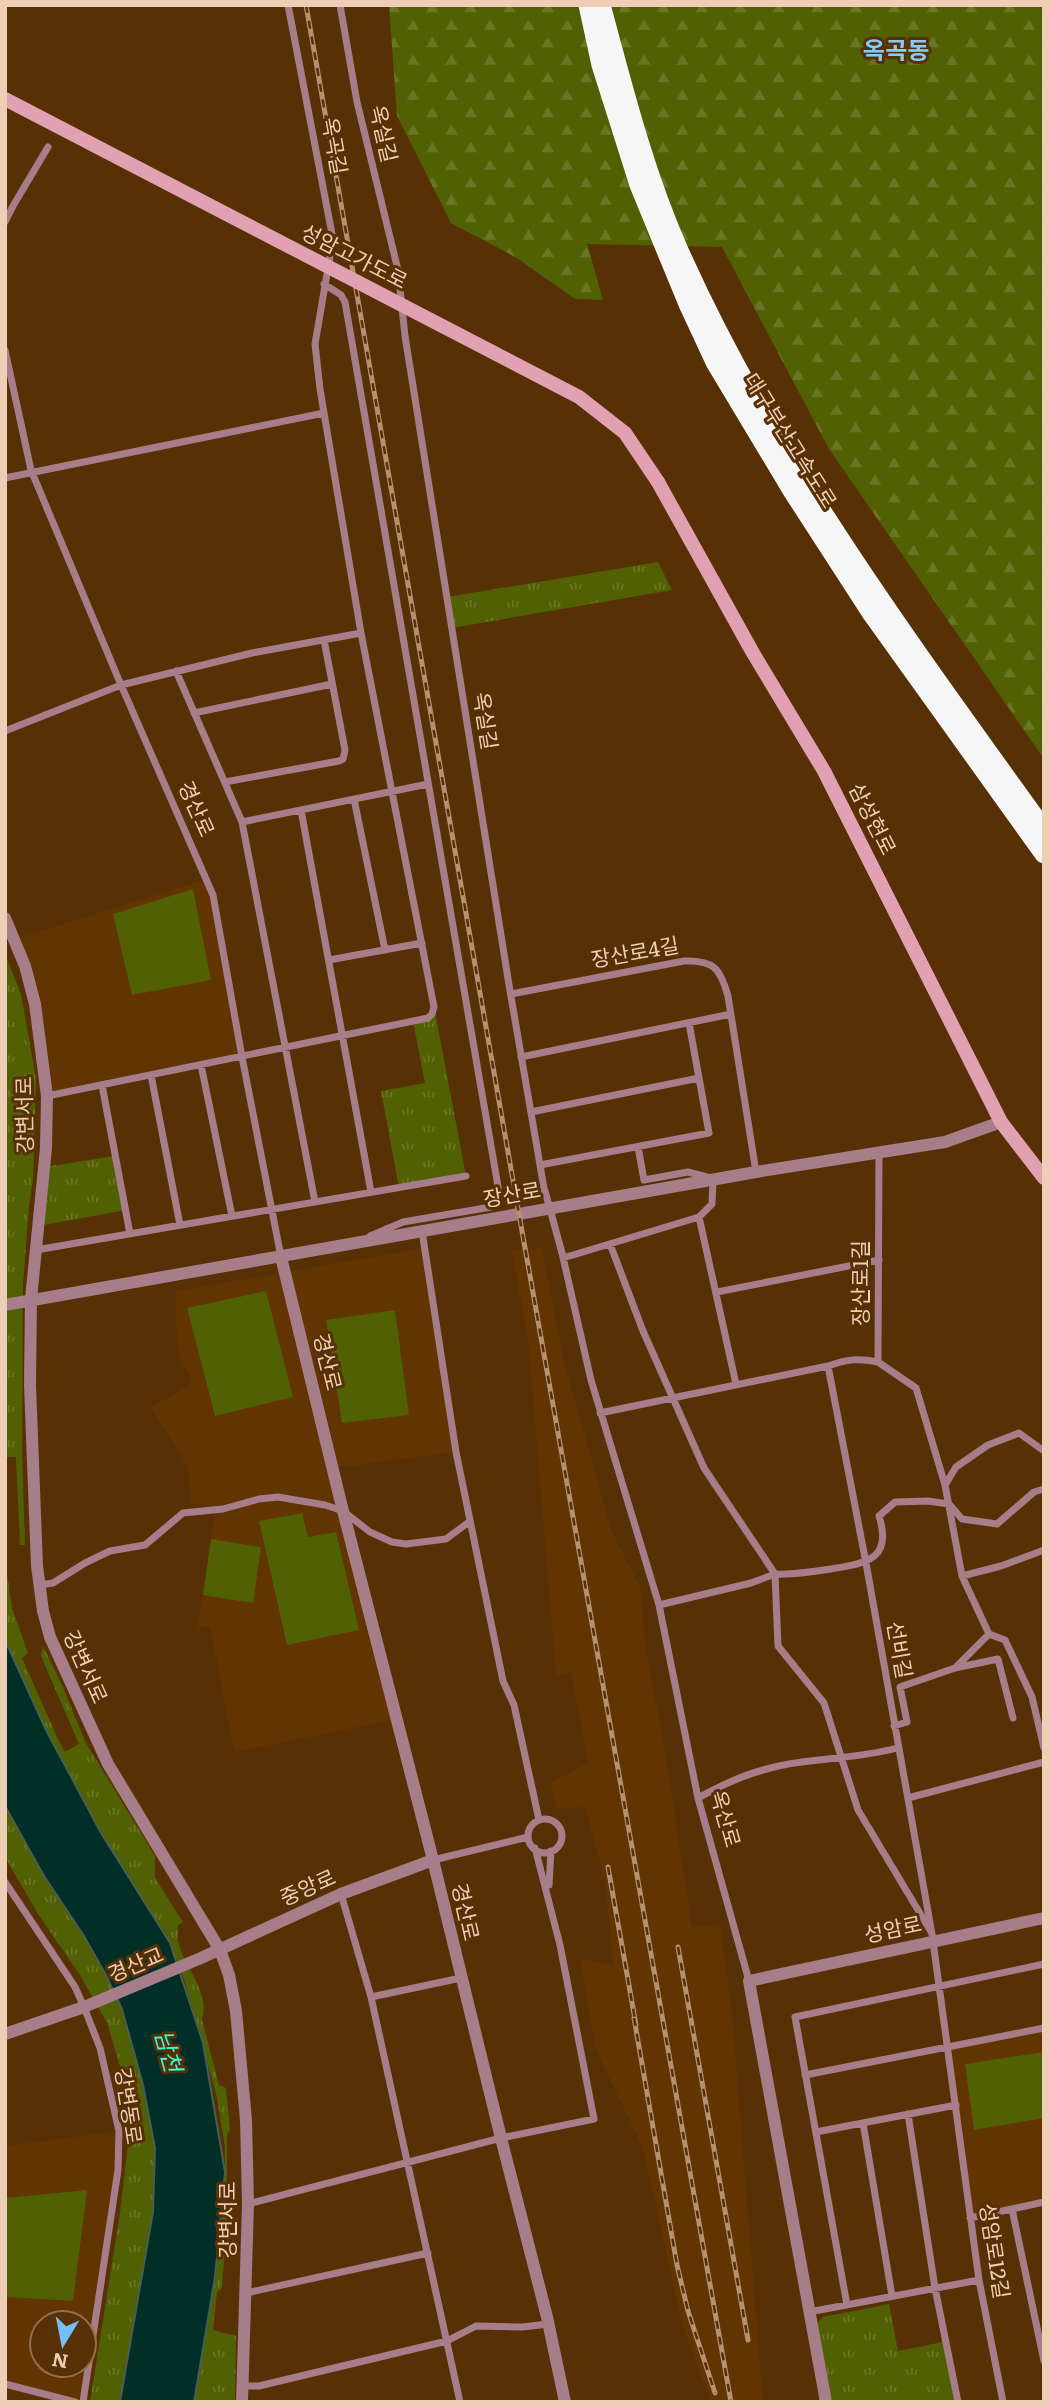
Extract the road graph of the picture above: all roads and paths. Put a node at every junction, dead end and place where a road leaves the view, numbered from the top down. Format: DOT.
graph roads {
  1 [pos="288,5"];
  2 [pos="340,5"];
  3 [pos="588,5"];
  4 [pos="601,5"];
  5 [pos="5,99"];
  6 [pos="48,147"];
  7 [pos="5,222"];
  8 [pos="324,284"];
  9 [pos="5,349"];
  10 [pos="721,358"];
  11 [pos="324,413"];
  12 [pos="32,473"];
  13 [pos="5,478"];
  14 [pos="658,482"];
  15 [pos="878,611"];
  16 [pos="361,633"];
  17 [pos="324,640"];
  18 [pos="176,671"];
  19 [pos="332,684"];
  20 [pos="121,685"];
  21 [pos="194,713"];
  22 [pos="5,731"];
  23 [pos="225,782"];
  24 [pos="428,784"];
  25 [pos="391,790"];
  26 [pos="354,799"];
  27 [pos="301,810"];
  28 [pos="242,822"];
  29 [pos="1044,830"];
  30 [pos="1044,854"];
  31 [pos="5,918"];
  32 [pos="422,943"];
  33 [pos="385,950"];
  34 [pos="329,960"];
  35 [pos="510,994"];
  36 [pos="731,1014"];
  37 [pos="689,1023"];
  38 [pos="343,1036"];
  39 [pos="286,1048"];
  40 [pos="242,1057"];
  41 [pos="522,1057"];
  42 [pos="201,1065"];
  43 [pos="151,1075"];
  44 [pos="699,1078"];
  45 [pos="102,1085"];
  46 [pos="47,1096"];
  47 [pos="531,1112"];
  48 [pos="1002,1122"];
  49 [pos="638,1147"];
  50 [pos="879,1152"];
  51 [pos="540,1165"];
  52 [pos="756,1172"];
  53 [pos="466,1176"];
  54 [pos="1044,1178"];
  55 [pos="716,1180"];
  56 [pos="371,1192"];
  57 [pos="315,1202"];
  58 [pos="271,1209"];
  59 [pos="232,1216"];
  60 [pos="699,1217"];
  61 [pos="180,1225"];
  62 [pos="422,1230"];
  63 [pos="130,1234"];
  64 [pos="356,1243"];
  65 [pos="610,1244"];
  66 [pos="36,1250"];
  67 [pos="562,1256"];
  68 [pos="281,1257"];
  69 [pos="879,1260"];
  70 [pos="717,1292"];
  71 [pos="29,1300"];
  72 [pos="5,1305"];
  73 [pos="878,1362"];
  74 [pos="828,1366"];
  75 [pos="736,1384"];
  76 [pos="671,1398"];
  77 [pos="600,1413"];
  78 [pos="1044,1451"];
  79 [pos="945,1485"];
  80 [pos="1044,1489"];
  81 [pos="949,1504"];
  82 [pos="343,1511"];
  83 [pos="469,1522"];
  84 [pos="1044,1550"];
  85 [pos="866,1563"];
  86 [pos="775,1574"];
  87 [pos="962,1576"];
  88 [pos="39,1585"];
  89 [pos="659,1605"];
  90 [pos="989,1634"];
  91 [pos="955,1668"];
  92 [pos="1044,1694"];
  93 [pos="1032,1697"];
  94 [pos="1013,1718"];
  95 [pos="894,1726"];
  96 [pos="897,1748"];
  97 [pos="1044,1748"];
  98 [pos="843,1756"];
  99 [pos="1044,1762"];
  100 [pos="698,1798"];
  101 [pos="908,1798"];
  102 [pos="539,1820"];
  103 [pos="528,1837"];
  104 [pos="535,1848"];
  105 [pos="551,1851"];
  106 [pos="433,1860"];
  107 [pos="5,1882"];
  108 [pos="341,1894"];
  109 [pos="552,1907"];
  110 [pos="1044,1918"];
  111 [pos="932,1938"];
  112 [pos="220,1950"];
  113 [pos="201,1958"];
  114 [pos="1044,1964"];
  115 [pos="461,1978"];
  116 [pos="749,1981"];
  117 [pos="940,1986"];
  118 [pos="371,1997"];
  119 [pos="84,2007"];
  120 [pos="1044,2028"];
  121 [pos="5,2034"];
  122 [pos="948,2046"];
  123 [pos="805,2075"];
  124 [pos="956,2105"];
  125 [pos="908,2114"];
  126 [pos="863,2123"];
  127 [pos="816,2132"];
  128 [pos="501,2138"];
  129 [pos="408,2162"];
  130 [pos="1044,2202"];
  131 [pos="248,2204"];
  132 [pos="1012,2209"];
  133 [pos="970,2218"];
  134 [pos="428,2253"];
  135 [pos="979,2280"];
  136 [pos="935,2288"];
  137 [pos="246,2293"];
  138 [pos="892,2296"];
  139 [pos="847,2305"];
  140 [pos="809,2312"];
  141 [pos="549,2324"];
  142 [pos="447,2341"];
  143 [pos="1044,2361"];
  144 [pos="5,2384"];
  145 [pos="244,2386"];
  146 [pos="75,2402"];
  147 [pos="83,2402"];
  148 [pos="242,2402"];
  149 [pos="460,2402"];
  150 [pos="565,2402"];
  151 [pos="826,2402"];
  152 [pos="958,2402"];
  153 [pos="1003,2402"];
  1 -- 8 [label="street, 옥곡길"];
  2 -- 35 [label="street, 옥실길"];
  3 -- 10 [label="highway, 대구부산고속도로"];
  4 -- 10 [label="highway, 대구부산고속도로"];
  5 -- 14 [label="main road, 성암고가도로, bridge"];
  6 -- 7 [label="street"];
  8 -- 11 [label="street, 옥곡길"];
  8 -- 24 [label="street"];
  9 -- 12 [label="street, 경산로"];
  10 -- 15 [label="highway, 대구부산고속도로"];
  11 -- 12 [label="street"];
  11 -- 16 [label="street, 옥곡길"];
  12 -- 13 [label="street"];
  12 -- 20 [label="street, 경산로"];
  14 -- 48 [label="main road, 삼성현로"];
  15 -- 29 [label="highway, 대구부산고속도로"];
  15 -- 30 [label="highway, 대구부산고속도로"];
  16 -- 17 [label="street"];
  16 -- 25 [label="street, 옥곡길"];
  17 -- 18 [label="street"];
  17 -- 19 [label="street"];
  18 -- 20 [label="street"];
  18 -- 21 [label="street"];
  19 -- 21 [label="street"];
  19 -- 23 [label="street"];
  20 -- 22 [label="street"];
  20 -- 40 [label="street, 경산로"];
  21 -- 23 [label="street"];
  23 -- 28 [label="street"];
  24 -- 25 [label="street"];
  24 -- 64 [label="street"];
  25 -- 26 [label="street"];
  25 -- 32 [label="street, 옥곡길"];
  26 -- 27 [label="street"];
  26 -- 33 [label="street"];
  27 -- 28 [label="street"];
  27 -- 34 [label="street"];
  28 -- 39 [label="street"];
  31 -- 46 [label="street, 강변서로"];
  32 -- 33 [label="street"];
  32 -- 38 [label="street, 옥곡길"];
  33 -- 34 [label="street"];
  34 -- 38 [label="street"];
  35 -- 36 [label="street, 장산로4길"];
  35 -- 41 [label="street, 옥실길"];
  36 -- 37 [label="street"];
  36 -- 52 [label="street, 장산로4길"];
  37 -- 41 [label="street"];
  37 -- 44 [label="street"];
  38 -- 39 [label="street"];
  38 -- 56 [label="street"];
  39 -- 40 [label="street"];
  39 -- 57 [label="street"];
  40 -- 42 [label="street"];
  40 -- 58 [label="street, 경산로"];
  41 -- 47 [label="street, 옥실길"];
  42 -- 43 [label="street"];
  42 -- 59 [label="street"];
  43 -- 45 [label="street"];
  43 -- 61 [label="street"];
  44 -- 47 [label="street"];
  44 -- 49 [label="street"];
  45 -- 46 [label="street"];
  45 -- 63 [label="street"];
  46 -- 66 [label="street, 강변서로"];
  47 -- 51 [label="street, 옥실길"];
  48 -- 50 [label="street, 장산로"];
  48 -- 54 [label="main road, 삼성현로"];
  49 -- 51 [label="street"];
  49 -- 55 [label="street"];
  50 -- 52 [label="street, 장산로"];
  50 -- 69 [label="street, 장산로1길"];
  51 -- 67 [label="street, 옥실길, bridge"];
  52 -- 55 [label="street, 장산로"];
  53 -- 56 [label="street"];
  55 -- 60 [label="street"];
  55 -- 62 [label="street, 장산로"];
  56 -- 57 [label="street"];
  57 -- 58 [label="street"];
  58 -- 59 [label="street"];
  58 -- 68 [label="street, 경산로"];
  59 -- 61 [label="street"];
  60 -- 65 [label="street"];
  60 -- 70 [label="street"];
  61 -- 63 [label="street"];
  62 -- 64 [label="street, 장산로"];
  62 -- 83 [label="street"];
  63 -- 66 [label="street"];
  64 -- 68 [label="street, 장산로"];
  65 -- 67 [label="street"];
  65 -- 76 [label="street"];
  66 -- 71 [label="street, 강변서로"];
  67 -- 77 [label="street, 옥산로"];
  68 -- 71 [label="street, 장산로"];
  68 -- 82 [label="street, 경산로"];
  69 -- 70 [label="street"];
  69 -- 73 [label="street, 장산로1길"];
  70 -- 75 [label="street"];
  71 -- 72 [label="street, 장산로"];
  71 -- 88 [label="street, 강변서로"];
  73 -- 74 [label="street"];
  73 -- 79 [label="street"];
  74 -- 75 [label="street"];
  74 -- 85 [label="street, 선비길"];
  75 -- 76 [label="street"];
  76 -- 77 [label="street"];
  76 -- 86 [label="street"];
  77 -- 89 [label="street, 옥산로"];
  78 -- 79 [label="street"];
  79 -- 81 [label="street"];
  80 -- 81 [label="street"];
  81 -- 85 [label="street"];
  81 -- 87 [label="street"];
  82 -- 83 [label="street"];
  82 -- 88 [label="street"];
  82 -- 106 [label="street, 경산로"];
  83 -- 102 [label="street"];
  84 -- 87 [label="street"];
  85 -- 86 [label="street"];
  85 -- 95 [label="street, 선비길"];
  86 -- 89 [label="street"];
  86 -- 98 [label="street"];
  87 -- 90 [label="street"];
  88 -- 112 [label="street, 강변서로"];
  89 -- 100 [label="street, 옥산로"];
  90 -- 91 [label="street"];
  90 -- 93 [label="street"];
  91 -- 94 [label="street"];
  91 -- 95 [label="street"];
  92 -- 93 [label="street"];
  93 -- 97 [label="street"];
  95 -- 96 [label="street, 선비길"];
  96 -- 98 [label="street"];
  96 -- 101 [label="street, 선비길"];
  98 -- 100 [label="street"];
  98 -- 111 [label="street"];
  99 -- 101 [label="street"];
  100 -- 116 [label="street, 옥산로"];
  101 -- 111 [label="street, 선비길"];
  102 -- 103 [label="street"];
  102 -- 105 [label="street"];
  103 -- 104 [label="street"];
  103 -- 106 [label="street"];
  104 -- 105 [label="street"];
  104 -- 109 [label="street"];
  105 -- 109 [label="street"];
  106 -- 108 [label="street, 중앙로"];
  106 -- 115 [label="street, 경산로"];
  107 -- 119 [label="street, 강변동로"];
  108 -- 112 [label="street, 중앙로"];
  108 -- 118 [label="street"];
  109 -- 128 [label="street"];
  110 -- 111 [label="street, 성암로"];
  111 -- 116 [label="street, 성암로"];
  111 -- 117 [label="street, 성암로12길"];
  112 -- 113 [label="street, 중앙로"];
  112 -- 131 [label="street, 강변서로"];
  113 -- 119 [label="street, 경산교"];
  114 -- 117 [label="street"];
  115 -- 118 [label="street"];
  115 -- 128 [label="street, 경산로"];
  116 -- 140 [label="street, 옥산로"];
  117 -- 122 [label="street, 성암로12길"];
  117 -- 123 [label="street"];
  118 -- 129 [label="street"];
  119 -- 121 [label="street"];
  119 -- 147 [label="street, 강변동로"];
  120 -- 122 [label="street"];
  122 -- 123 [label="street"];
  122 -- 124 [label="street, 성암로12길"];
  123 -- 127 [label="street"];
  124 -- 125 [label="street"];
  124 -- 133 [label="street, 성암로12길"];
  125 -- 126 [label="street"];
  125 -- 136 [label="street"];
  126 -- 127 [label="street"];
  126 -- 138 [label="street"];
  127 -- 139 [label="street"];
  128 -- 129 [label="street"];
  128 -- 141 [label="street, 경산로"];
  129 -- 131 [label="street"];
  129 -- 134 [label="street"];
  130 -- 132 [label="street"];
  131 -- 137 [label="street, 강변서로"];
  132 -- 133 [label="street"];
  132 -- 143 [label="street"];
  133 -- 135 [label="street, 성암로12길"];
  134 -- 137 [label="street"];
  134 -- 142 [label="street"];
  135 -- 136 [label="street"];
  135 -- 153 [label="street, 성암로12길"];
  136 -- 138 [label="street"];
  136 -- 152 [label="street"];
  137 -- 145 [label="street, 강변서로"];
  138 -- 139 [label="street"];
  139 -- 140 [label="street"];
  140 -- 151 [label="street, 옥산로"];
  141 -- 142 [label="street"];
  141 -- 150 [label="street, 경산로"];
  142 -- 145 [label="street"];
  142 -- 149 [label="street"];
  144 -- 146 [label="street"];
  145 -- 148 [label="street, 강변서로"];
}
